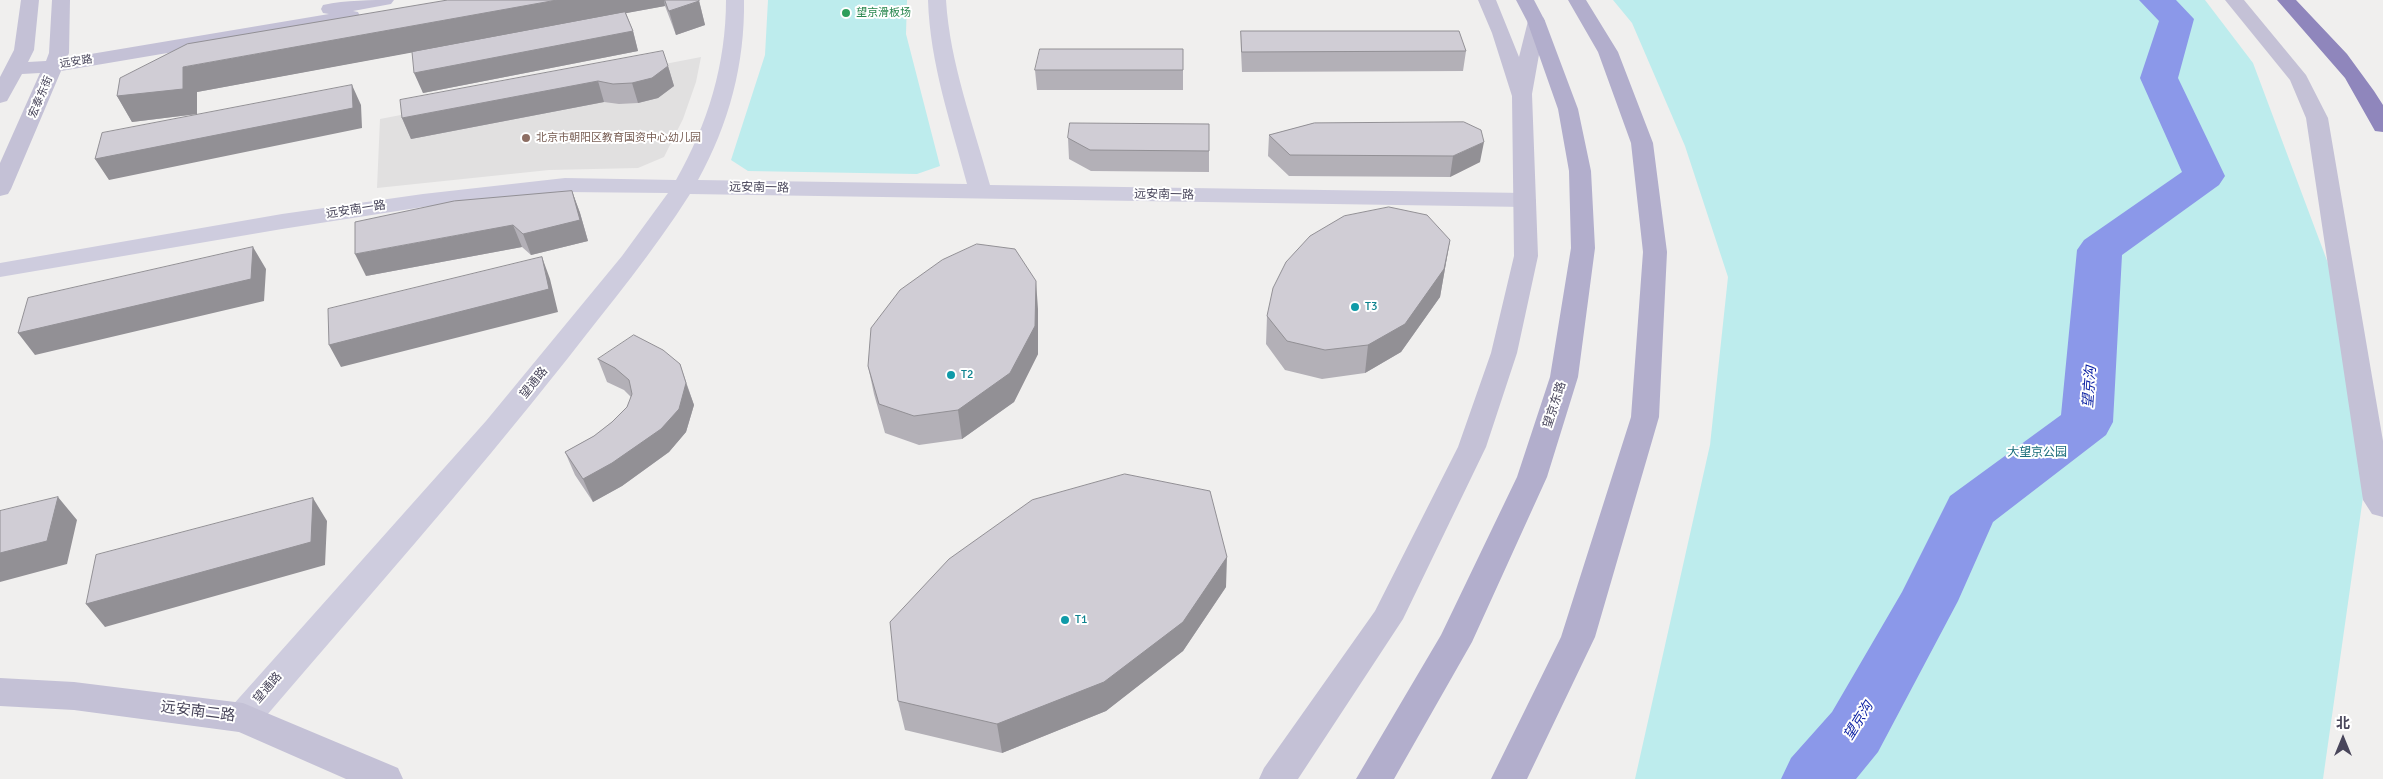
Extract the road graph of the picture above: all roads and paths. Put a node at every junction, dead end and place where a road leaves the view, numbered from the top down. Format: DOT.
graph roads {
  1 [pos="30,0"];
  2 [pos="61,0"];
  3 [pos="735,0"];
  4 [pos="937,0"];
  5 [pos="1487,0"];
  6 [pos="1577,0"];
  7 [pos="2234,0"];
  8 [pos="2286,0"];
  9 [pos="393,4"];
  10 [pos="1531,10"];
  11 [pos="57,59"];
  12 [pos="15,69"];
  13 [pos="1522,96"];
  14 [pos="0,98"];
  15 [pos="2383,126"];
  16 [pos="684,186"];
  17 [pos="0,189"];
  18 [pos="981,193"];
  19 [pos="1525,200"];
  20 [pos="0,270"];
  21 [pos="2383,506"];
  22 [pos="0,692"];
  23 [pos="243,718"];
  24 [pos="385,779"];
  25 [pos="1277,779"];
  26 [pos="1374,779"];
  27 [pos="1510,779"];
  1 -- 12 [label="street"];
  2 -- 11 [label="street, 宏泰东街"];
  3 -- 16 [label="street, 望通路"];
  4 -- 18 [label="street"];
  5 -- 13 [label="street"];
  6 -- 27 [label="main road"];
  7 -- 21 [label="street"];
  8 -- 15 [label="highway"];
  9 -- 11 [label="street, 远安路"];
  10 -- 13 [label="street"];
  10 -- 26 [label="main road, 望京东路"];
  11 -- 12 [label="street, 远安路"];
  11 -- 17 [label="street, 宏泰东街"];
  12 -- 14 [label="street"];
  13 -- 19 [label="street"];
  16 -- 18 [label="street, 远安南一路"];
  16 -- 20 [label="street, 远安南一路"];
  16 -- 23 [label="street, 望通路"];
  18 -- 19 [label="street, 远安南一路"];
  19 -- 25 [label="street"];
  22 -- 23 [label="street, 远安南二路"];
  23 -- 24 [label="street, 远安南二路"];
}
